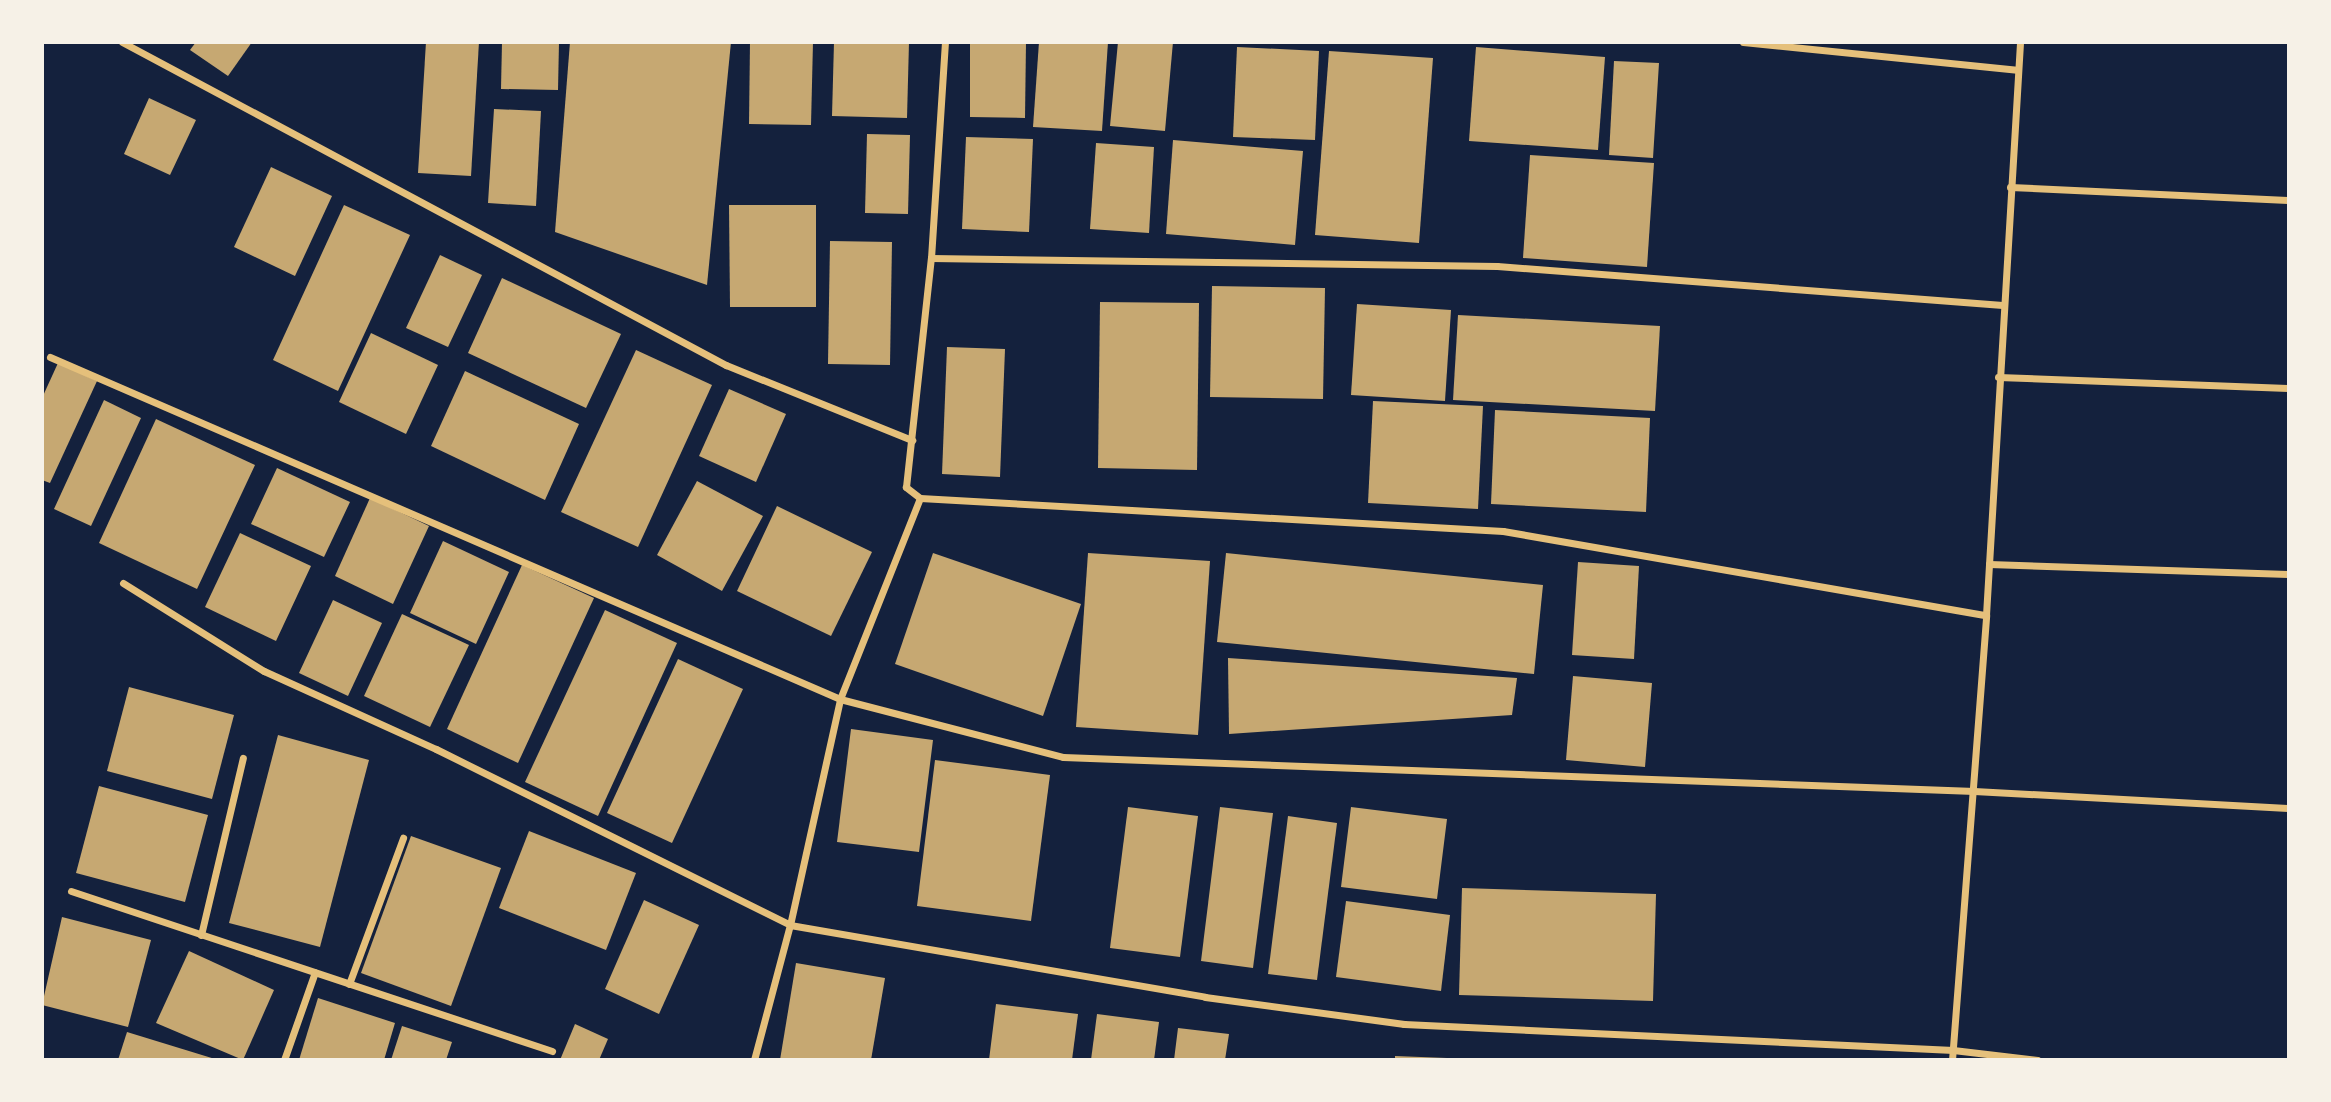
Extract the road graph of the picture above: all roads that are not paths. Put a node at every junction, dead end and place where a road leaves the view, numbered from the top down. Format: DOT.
graph roads {
  1 [pos="122,42"];
  2 [pos="945,42"];
  3 [pos="1743,42"];
  4 [pos="2020,42"];
  5 [pos="2017,70"];
  6 [pos="2010,187"];
  7 [pos="2289,200"];
  8 [pos="932,258"];
  9 [pos="2002,305"];
  10 [pos="50,357"];
  11 [pos="1998,377"];
  12 [pos="2289,388"];
  13 [pos="912,440"];
  14 [pos="920,498"];
  15 [pos="1989,564"];
  16 [pos="2289,574"];
  17 [pos="123,583"];
  18 [pos="1986,615"];
  19 [pos="840,699"];
  20 [pos="243,758"];
  21 [pos="1975,791"];
  22 [pos="2289,808"];
  23 [pos="403,838"];
  24 [pos="71,891"];
  25 [pos="790,925"];
  26 [pos="201,935"];
  27 [pos="315,972"];
  28 [pos="349,984"];
  29 [pos="1953,1049"];
  30 [pos="552,1051"];
  31 [pos="284,1060"];
  32 [pos="754,1060"];
  33 [pos="1952,1060"];
  34 [pos="2037,1060"];
  1 -- 13 [label="street"];
  2 -- 8 [label="street"];
  3 -- 5 [label="street"];
  4 -- 5 [label="street"];
  5 -- 6 [label="street"];
  6 -- 7 [label="street"];
  6 -- 9 [label="street"];
  8 -- 9 [label="street"];
  8 -- 13 [label="street"];
  9 -- 11 [label="street"];
  10 -- 19 [label="street"];
  11 -- 12 [label="street"];
  11 -- 15 [label="street"];
  13 -- 14 [label="street"];
  14 -- 18 [label="street"];
  14 -- 19 [label="street"];
  15 -- 16 [label="street"];
  15 -- 18 [label="street"];
  17 -- 25 [label="street"];
  18 -- 21 [label="street"];
  19 -- 21 [label="street"];
  19 -- 25 [label="street"];
  20 -- 26 [label="street"];
  21 -- 22 [label="street"];
  21 -- 29 [label="street"];
  23 -- 28 [label="street"];
  24 -- 26 [label="street"];
  25 -- 29 [label="street"];
  25 -- 32 [label="street"];
  26 -- 27 [label="street"];
  27 -- 28 [label="street"];
  27 -- 31 [label="street"];
  28 -- 30 [label="street"];
  29 -- 33 [label="street"];
  29 -- 34 [label="street"];
}
